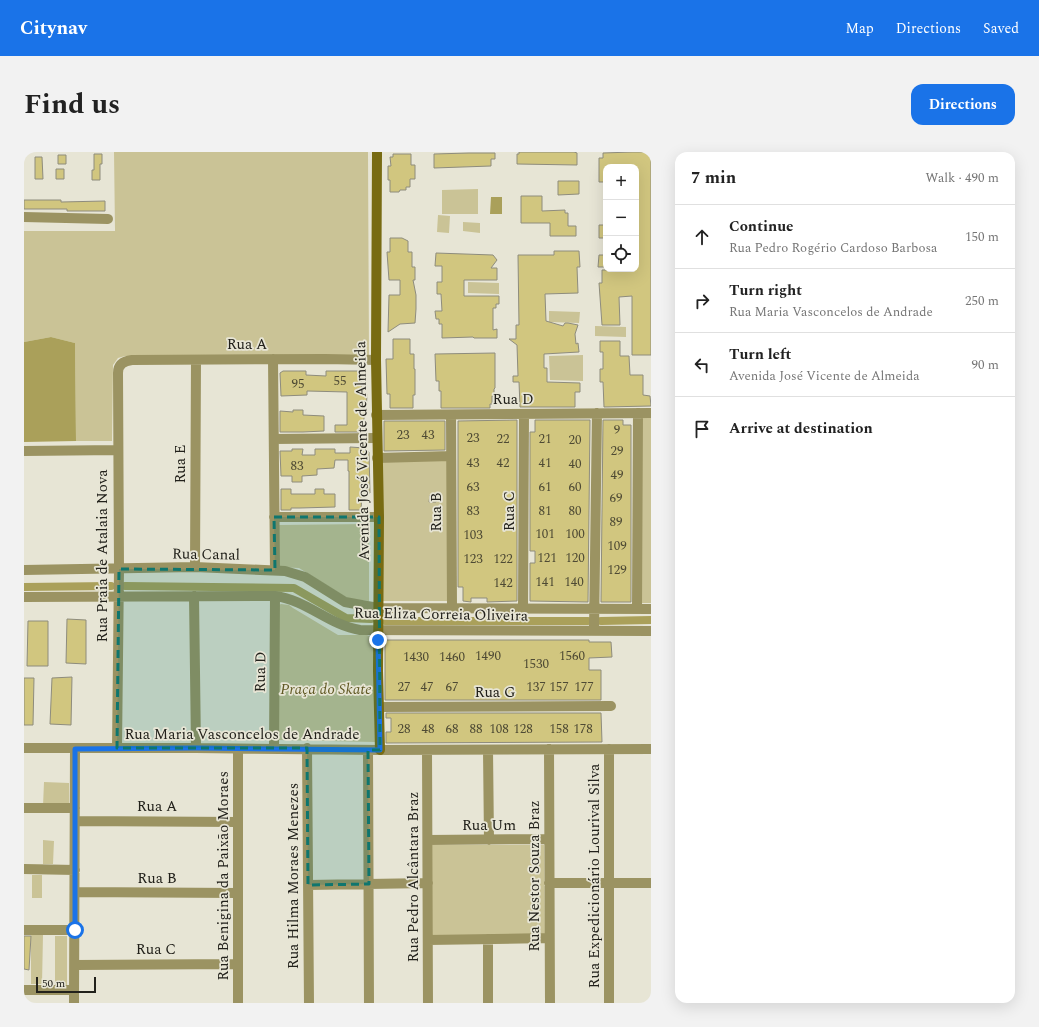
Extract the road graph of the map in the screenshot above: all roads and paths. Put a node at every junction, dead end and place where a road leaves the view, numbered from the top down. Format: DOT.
graph roads {
  1 [pos="377,152"];
  2 [pos="24,218"];
  3 [pos="108,219"];
  4 [pos="273,359"];
  5 [pos="196,360"];
  6 [pos="376,360"];
  7 [pos="120,365"];
  8 [pos="597,413"];
  9 [pos="638,413"];
  10 [pos="651,413"];
  11 [pos="524,414"];
  12 [pos="376,415"];
  13 [pos="451,415"];
  14 [pos="376,438"];
  15 [pos="274,439"];
  16 [pos="118,450"];
  17 [pos="24,451"];
  18 [pos="451,456"];
  19 [pos="377,458"];
  20 [pos="274,517"];
  21 [pos="379,517"];
  22 [pos="195,568"];
  23 [pos="119,569"];
  24 [pos="24,570"];
  25 [pos="275,570"];
  26 [pos="194,596"];
  27 [pos="275,596"];
  28 [pos="24,597"];
  29 [pos="118,597"];
  30 [pos="378,608"];
  31 [pos="452,608"];
  32 [pos="523,609"];
  33 [pos="596,609"];
  34 [pos="637,610"];
  35 [pos="651,610"];
  36 [pos="378,630"];
  37 [pos="594,631"];
  38 [pos="651,631"];
  39 [pos="611,706"];
  40 [pos="379,707"];
  41 [pos="24,748"];
  42 [pos="117,748"];
  43 [pos="196,748"];
  44 [pos="307,748"];
  45 [pos="75,749"];
  46 [pos="238,749"];
  47 [pos="274,749"];
  48 [pos="549,749"];
  49 [pos="609,749"];
  50 [pos="651,749"];
  51 [pos="368,750"];
  52 [pos="380,750"];
  53 [pos="427,750"];
  54 [pos="488,750"];
  55 [pos="24,808"];
  56 [pos="75,808"];
  57 [pos="75,821"];
  58 [pos="238,822"];
  59 [pos="428,840"];
  60 [pos="489,840"];
  61 [pos="549,840"];
  62 [pos="24,869"];
  63 [pos="75,870"];
  64 [pos="428,882"];
  65 [pos="549,883"];
  66 [pos="609,883"];
  67 [pos="368,884"];
  68 [pos="651,884"];
  69 [pos="308,885"];
  70 [pos="75,892"];
  71 [pos="238,893"];
  72 [pos="24,930"];
  73 [pos="75,930"];
  74 [pos="550,938"];
  75 [pos="488,939"];
  76 [pos="428,940"];
  77 [pos="238,964"];
  78 [pos="75,965"];
  79 [pos="24,990"];
  80 [pos="74,990"];
  81 [pos="74,1003"];
  82 [pos="238,1003"];
  83 [pos="309,1003"];
  84 [pos="368,1003"];
  85 [pos="428,1003"];
  86 [pos="488,1003"];
  87 [pos="550,1003"];
  88 [pos="609,1003"];
  1 -- 6 [label="street, Avenida José Vicente de Almeida"];
  2 -- 3 [label="street"];
  4 -- 5 [label="street, Rua A"];
  4 -- 6 [label="street, Rua A"];
  4 -- 15 [label="street"];
  5 -- 7 [label="street, Rua A"];
  5 -- 22 [label="street, Rua E"];
  6 -- 12 [label="street, Avenida José Vicente de Almeida"];
  7 -- 16 [label="street, Rua Praia de Atalaia Nova"];
  8 -- 9 [label="street, Rua D"];
  8 -- 11 [label="street, Rua D"];
  8 -- 33 [label="street"];
  9 -- 10 [label="street, Rua D"];
  9 -- 34 [label="street"];
  11 -- 13 [label="street, Rua D"];
  11 -- 32 [label="street, Rua C"];
  12 -- 13 [label="street, Rua D"];
  12 -- 14 [label="street, Avenida José Vicente de Almeida"];
  13 -- 18 [label="street, Rua B"];
  14 -- 15 [label="street"];
  14 -- 19 [label="street, Avenida José Vicente de Almeida"];
  15 -- 20 [label="street"];
  16 -- 17 [label="street"];
  16 -- 23 [label="street, Rua Praia de Atalaia Nova"];
  18 -- 19 [label="street"];
  18 -- 31 [label="street, Rua B"];
  19 -- 21 [label="street, Avenida José Vicente de Almeida"];
  20 -- 21 [label="street"];
  20 -- 25 [label="street"];
  21 -- 30 [label="street, Avenida José Vicente de Almeida"];
  22 -- 23 [label="street, Rua Canal"];
  22 -- 25 [label="street, Rua Canal"];
  23 -- 24 [label="street, Rua Canal"];
  23 -- 29 [label="street, Rua Praia de Atalaia Nova"];
  25 -- 30 [label="street, Rua Canal"];
  26 -- 27 [label="street, Rua Eliza Correia Oliveira"];
  26 -- 29 [label="street, Rua Eliza Correia Oliveira"];
  26 -- 43 [label="street"];
  27 -- 36 [label="street, Rua Eliza Correia Oliveira"];
  27 -- 47 [label="street, Rua D"];
  28 -- 29 [label="street, Rua Eliza Correia Oliveira"];
  29 -- 42 [label="street, Rua Praia de Atalaia Nova"];
  30 -- 31 [label="street, Rua Eliza Correia Oliveira"];
  30 -- 36 [label="street, Avenida José Vicente de Almeida"];
  31 -- 32 [label="street, Rua Eliza Correia Oliveira"];
  32 -- 33 [label="street, Rua Eliza Correia Oliveira"];
  33 -- 34 [label="street, Rua Eliza Correia Oliveira"];
  33 -- 37 [label="street"];
  34 -- 35 [label="street, Rua Eliza Correia Oliveira"];
  36 -- 37 [label="street, Rua Eliza Correia Oliveira"];
  36 -- 40 [label="street, Avenida José Vicente de Almeida"];
  37 -- 38 [label="street, Rua Eliza Correia Oliveira"];
  39 -- 40 [label="street, Rua G"];
  40 -- 52 [label="street, Avenida José Vicente de Almeida"];
  41 -- 45 [label="street, Rua Maria Vasconcelos de Andrade"];
  42 -- 43 [label="street, Rua Maria Vasconcelos de Andrade"];
  42 -- 45 [label="street, Rua Maria Vasconcelos de Andrade"];
  43 -- 46 [label="street, Rua Maria Vasconcelos de Andrade"];
  44 -- 47 [label="street, Rua Maria Vasconcelos de Andrade"];
  44 -- 51 [label="street, Rua Maria Vasconcelos de Andrade"];
  44 -- 69 [label="street, Rua Hilma Moraes Menezes"];
  45 -- 56 [label="street"];
  46 -- 47 [label="street, Rua Maria Vasconcelos de Andrade"];
  46 -- 58 [label="street, Rua Benigina da Paixão Moraes"];
  48 -- 49 [label="street, Rua Maria Vasconcelos de Andrade"];
  48 -- 54 [label="street, Rua Maria Vasconcelos de Andrade"];
  48 -- 61 [label="street, Rua Nestor Souza Braz"];
  49 -- 50 [label="street, Rua Maria Vasconcelos de Andrade"];
  49 -- 66 [label="street, Rua Expedicionário Lourival Silva"];
  51 -- 52 [label="street, Rua Maria Vasconcelos de Andrade"];
  51 -- 67 [label="street"];
  52 -- 53 [label="street, Rua Maria Vasconcelos de Andrade"];
  53 -- 54 [label="street, Rua Maria Vasconcelos de Andrade"];
  53 -- 59 [label="street, Rua Pedro Alcântara Braz"];
  54 -- 60 [label="street"];
  55 -- 56 [label="street"];
  56 -- 57 [label="street"];
  57 -- 58 [label="street, Rua A"];
  57 -- 63 [label="street"];
  58 -- 71 [label="street, Rua Benigina da Paixão Moraes"];
  59 -- 60 [label="street, Rua Um"];
  59 -- 64 [label="street, Rua Pedro Alcântara Braz"];
  60 -- 61 [label="street, Rua Um"];
  61 -- 65 [label="street, Rua Nestor Souza Braz"];
  62 -- 63 [label="street"];
  63 -- 70 [label="street"];
  64 -- 67 [label="street"];
  64 -- 76 [label="street, Rua Pedro Alcântara Braz"];
  65 -- 66 [label="street"];
  65 -- 74 [label="street, Rua Nestor Souza Braz"];
  66 -- 68 [label="street"];
  66 -- 88 [label="street, Rua Expedicionário Lourival Silva"];
  67 -- 69 [label="street"];
  67 -- 84 [label="street"];
  69 -- 83 [label="street, Rua Hilma Moraes Menezes"];
  70 -- 71 [label="street, Rua B"];
  70 -- 73 [label="street"];
  71 -- 77 [label="street, Rua Benigina da Paixão Moraes"];
  72 -- 73 [label="street"];
  73 -- 78 [label="street"];
  74 -- 75 [label="street"];
  74 -- 87 [label="street, Rua Nestor Souza Braz"];
  75 -- 76 [label="street"];
  75 -- 86 [label="street"];
  76 -- 85 [label="street, Rua Pedro Alcântara Braz"];
  77 -- 78 [label="street, Rua C"];
  77 -- 82 [label="street, Rua Benigina da Paixão Moraes"];
  78 -- 80 [label="street"];
  79 -- 80 [label="street"];
  80 -- 81 [label="street"];
}
